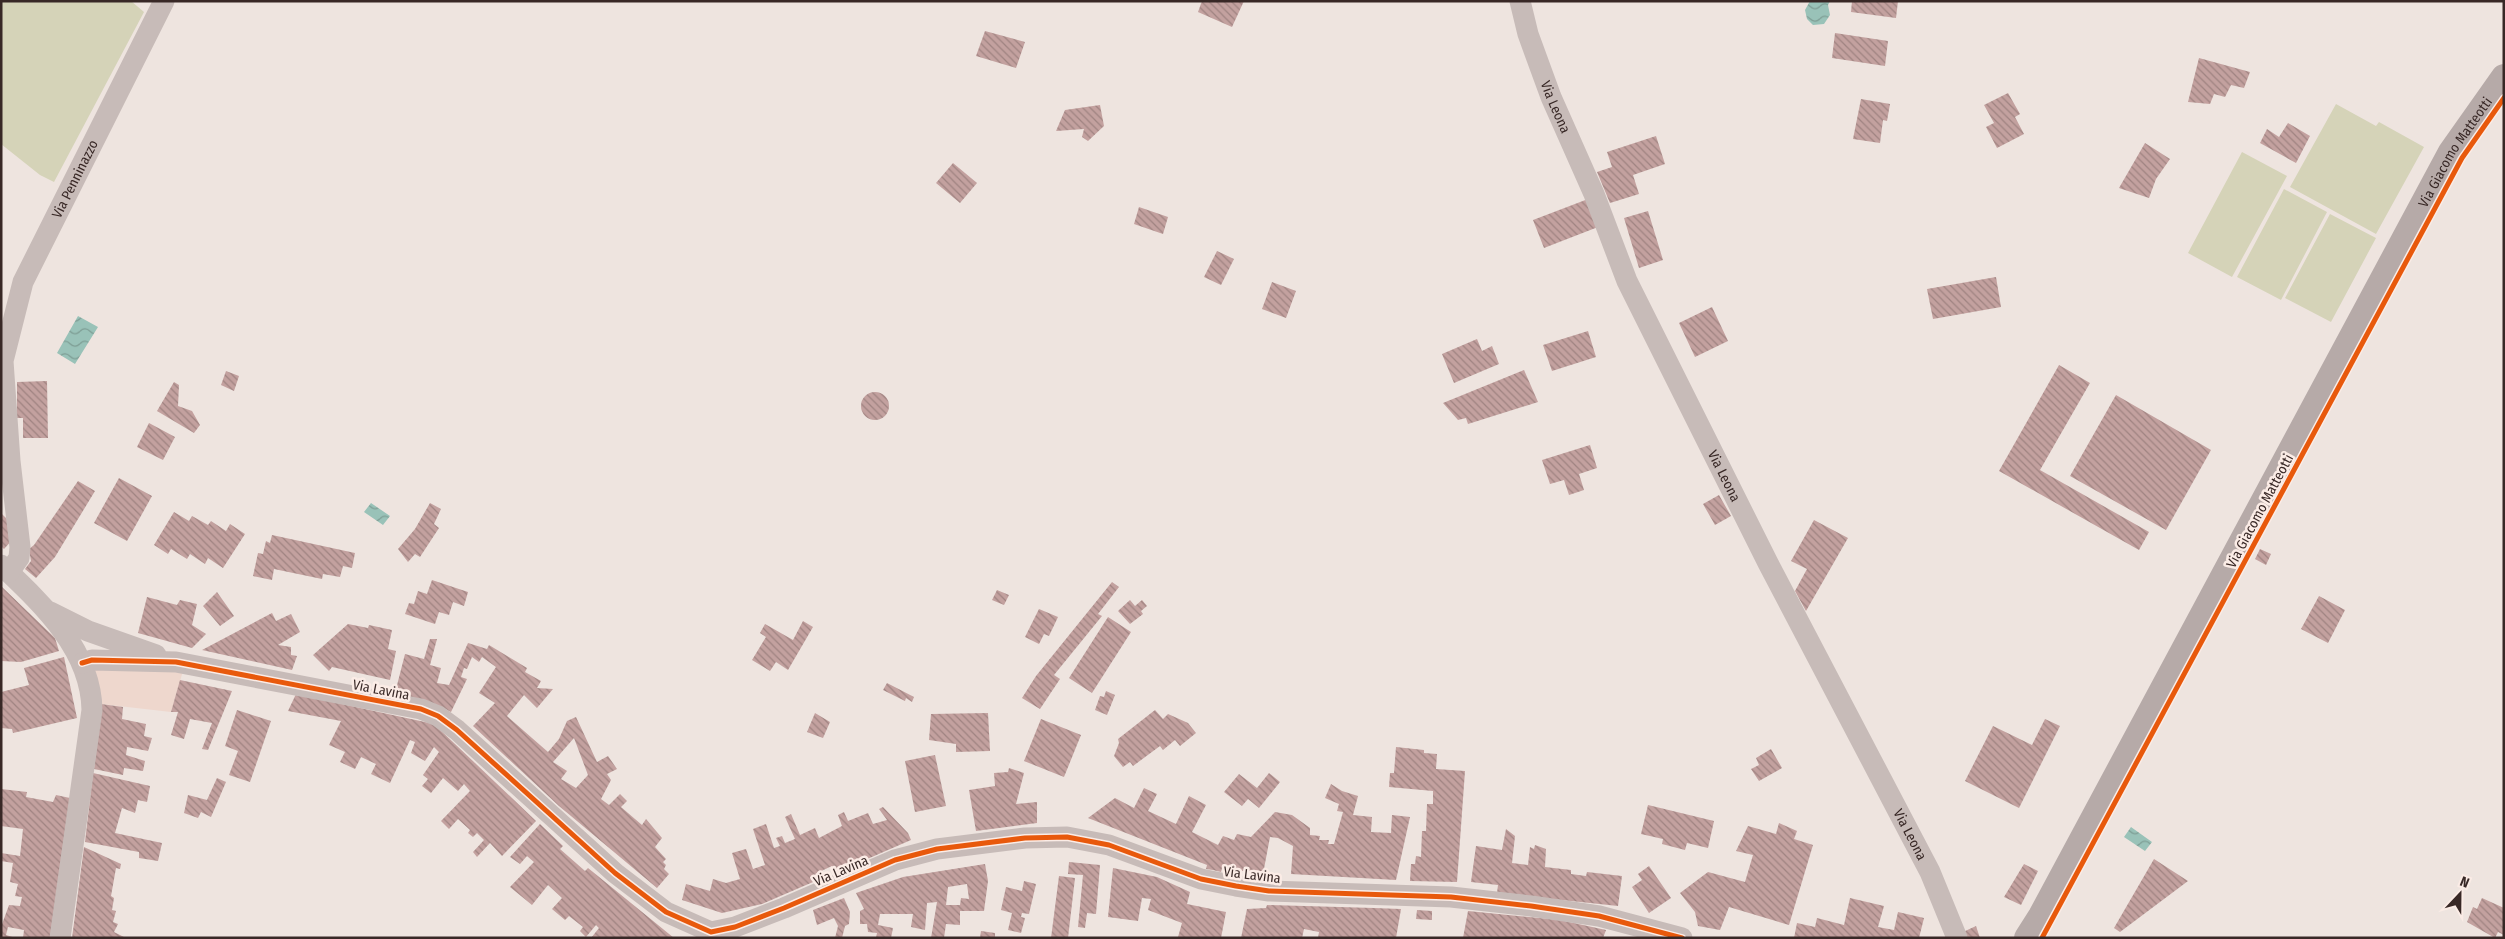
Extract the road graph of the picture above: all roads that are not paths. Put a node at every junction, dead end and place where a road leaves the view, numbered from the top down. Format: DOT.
graph roads {
  1 [pos="164,1"];
  2 [pos="1520,1"];
  3 [pos="2504,77"];
  4 [pos="2,363"];
  5 [pos="5,569"];
  6 [pos="50,612"];
  7 [pos="176,662"];
  8 [pos="82,663"];
  9 [pos="2037,927"];
  10 [pos="710,935"];
  11 [pos="60,938"];
  12 [pos="1682,938"];
  13 [pos="1957,938"];
  14 [pos="2027,938"];
  1 -- 4 [label="street, Via Penninazzo"];
  2 -- 13 [label="street, Via Leona"];
  3 -- 9 [label="main road, Via Giacomo Matteotti"];
  4 -- 5 [label="street, Via Penninazzo"];
  5 -- 6 [label="street, Via Lavina"];
  6 -- 7 [label="street, Via Lavina"];
  6 -- 8 [label="street, Via Lavina"];
  7 -- 8 [label="street, Via Lavina"];
  7 -- 10 [label="street, Via Lavina"];
  8 -- 11 [label="street, Via Lavina"];
  9 -- 14 [label="main road, Via Giacomo Matteotti"];
  10 -- 12 [label="street, Via Lavina"];
}
